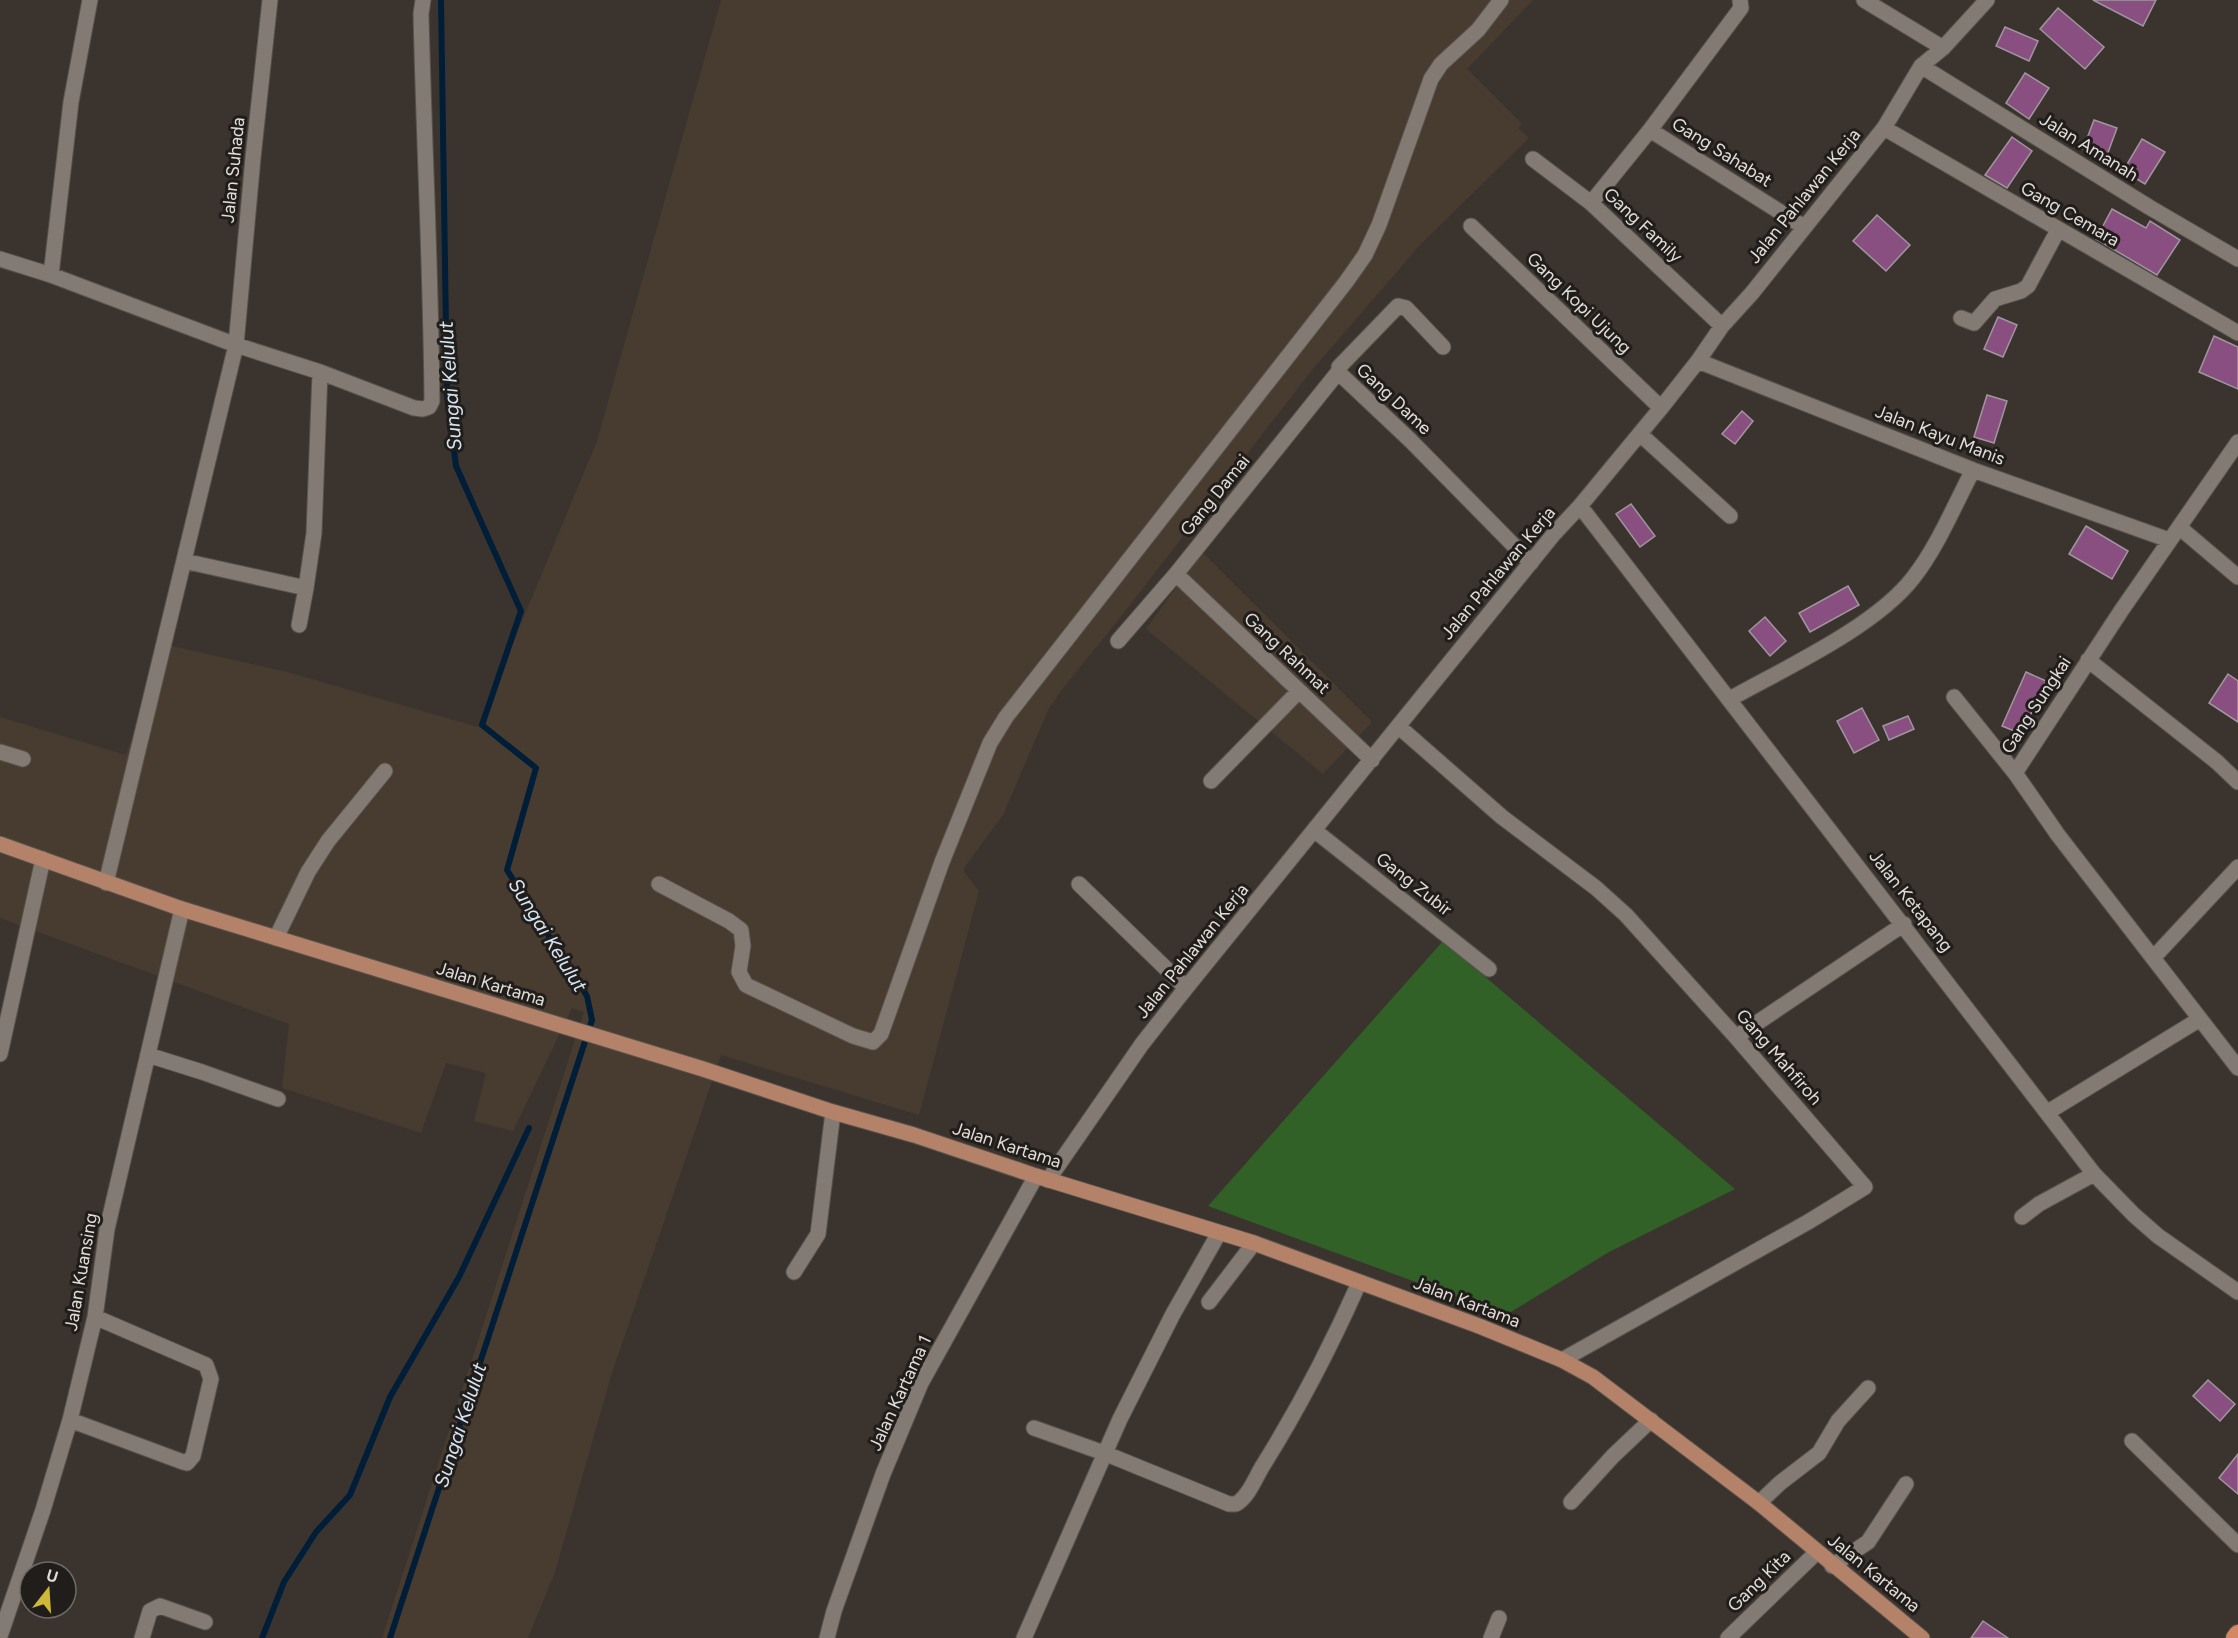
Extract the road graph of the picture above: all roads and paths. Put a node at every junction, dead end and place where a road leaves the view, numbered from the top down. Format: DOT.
graph roads {
  1 [pos="90,0"];
  2 [pos="270,0"];
  3 [pos="423,0"];
  4 [pos="1502,0"];
  5 [pos="1740,0"];
  6 [pos="1864,0"];
  7 [pos="1987,0"];
  8 [pos="1943,48"];
  9 [pos="1921,66"];
  10 [pos="1884,128"];
  11 [pos="1650,130"];
  12 [pos="1533,159"];
  13 [pos="1591,203"];
  14 [pos="1471,226"];
  15 [pos="1804,227"];
  16 [pos="2058,230"];
  17 [pos="0,259"];
  18 [pos="2238,259"];
  19 [pos="51,274"];
  20 [pos="1961,318"];
  21 [pos="1722,326"];
  22 [pos="2238,333"];
  23 [pos="236,345"];
  24 [pos="1443,347"];
  25 [pos="1698,361"];
  26 [pos="1339,371"];
  27 [pos="320,372"];
  28 [pos="1661,408"];
  29 [pos="1640,434"];
  30 [pos="2238,442"];
  31 [pos="1973,470"];
  32 [pos="1580,506"];
  33 [pos="1730,516"];
  34 [pos="2179,527"];
  35 [pos="2169,540"];
  36 [pos="184,561"];
  37 [pos="1531,563"];
  38 [pos="1176,574"];
  39 [pos="2238,577"];
  40 [pos="306,588"];
  41 [pos="299,625"];
  42 [pos="1118,641"];
  43 [pos="2088,660"];
  44 [pos="1299,691"];
  45 [pos="1954,696"];
  46 [pos="1730,699"];
  47 [pos="1398,726"];
  48 [pos="0,752"];
  49 [pos="23,759"];
  50 [pos="1372,759"];
  51 [pos="385,771"];
  52 [pos="2015,773"];
  53 [pos="1211,781"];
  54 [pos="2238,782"];
  55 [pos="1314,830"];
  56 [pos="0,844"];
  57 [pos="43,859"];
  58 [pos="2238,867"];
  59 [pos="106,883"];
  60 [pos="659,884"];
  61 [pos="1079,884"];
  62 [pos="182,909"];
  63 [pos="1904,924"];
  64 [pos="276,938"];
  65 [pos="2154,957"];
  66 [pos="1490,969"];
  67 [pos="1186,988"];
  68 [pos="2200,1019"];
  69 [pos="1736,1037"];
  70 [pos="0,1054"];
  71 [pos="148,1055"];
  72 [pos="2238,1068"];
  73 [pos="278,1099"];
  74 [pos="833,1112"];
  75 [pos="2048,1112"];
  76 [pos="2094,1174"];
  77 [pos="1042,1178"];
  78 [pos="2022,1217"];
  79 [pos="1219,1233"];
  80 [pos="1254,1243"];
  81 [pos="794,1272"];
  82 [pos="1359,1283"];
  83 [pos="2238,1292"];
  84 [pos="1209,1302"];
  85 [pos="95,1317"];
  86 [pos="1562,1360"];
  87 [pos="1868,1388"];
  88 [pos="70,1420"];
  89 [pos="1651,1420"];
  90 [pos="1034,1428"];
  91 [pos="2132,1441"];
  92 [pos="1104,1453"];
  93 [pos="1906,1484"];
  94 [pos="1571,1502"];
  95 [pos="1759,1503"];
  96 [pos="2238,1545"];
  97 [pos="1817,1552"];
  98 [pos="1832,1566"];
  99 [pos="1499,1618"];
  100 [pos="205,1622"];
  101 [pos="2238,1634"];
  102 [pos="0,1636"];
  103 [pos="6,1638"];
  104 [pos="142,1638"];
  105 [pos="826,1638"];
  106 [pos="1024,1638"];
  107 [pos="1491,1638"];
  108 [pos="1728,1638"];
  109 [pos="1922,1638"];
  110 [pos="2235,1638"];
  1 -- 19 [label="street"];
  2 -- 23 [label="street, Jalan Suhada"];
  3 -- 27 [label="street"];
  4 -- 60 [label="street"];
  5 -- 11 [label="street"];
  6 -- 8 [label="street"];
  7 -- 8 [label="street, Jalan Pahlawan Kerja"];
  8 -- 9 [label="street, Jalan Pahlawan Kerja"];
  9 -- 10 [label="street, Jalan Pahlawan Kerja"];
  9 -- 18 [label="street, Jalan Amanah"];
  10 -- 15 [label="street, Jalan Pahlawan Kerja"];
  10 -- 16 [label="street, Gang Cemara"];
  11 -- 13 [label="street"];
  11 -- 15 [label="street, Gang Sahabat"];
  12 -- 13 [label="street, Gang Family"];
  13 -- 21 [label="street, Gang Family"];
  14 -- 28 [label="street, Gang Kopi Ujung"];
  15 -- 21 [label="street, Jalan Pahlawan Kerja"];
  16 -- 20 [label="street"];
  16 -- 22 [label="street, Gang Cemara"];
  17 -- 19 [label="street"];
  19 -- 23 [label="street"];
  21 -- 25 [label="street, Jalan Pahlawan Kerja"];
  23 -- 27 [label="street"];
  23 -- 36 [label="street, Jalan Suhada"];
  24 -- 26 [label="street, Gang Dame"];
  25 -- 28 [label="street, Jalan Pahlawan Kerja"];
  25 -- 31 [label="street, Jalan Kayu Manis"];
  26 -- 37 [label="street, Gang Dame"];
  26 -- 38 [label="street, Gang Damai"];
  27 -- 40 [label="street"];
  28 -- 29 [label="street, Jalan Pahlawan Kerja"];
  29 -- 32 [label="street, Jalan Pahlawan Kerja"];
  29 -- 33 [label="street"];
  30 -- 34 [label="street, Gang Sungkai"];
  31 -- 35 [label="street, Jalan Kayu Manis"];
  31 -- 46 [label="street"];
  32 -- 37 [label="street, Jalan Pahlawan Kerja"];
  32 -- 46 [label="street, Jalan Ketapang"];
  34 -- 35 [label="street, Gang Sungkai"];
  34 -- 39 [label="street"];
  35 -- 43 [label="street, Gang Sungkai"];
  36 -- 40 [label="street"];
  36 -- 59 [label="street, Jalan Suhada"];
  37 -- 47 [label="street, Jalan Pahlawan Kerja"];
  38 -- 42 [label="street, Gang Damai"];
  38 -- 44 [label="street, Gang Rahmat"];
  40 -- 41 [label="street"];
  43 -- 52 [label="street, Gang Sungkai"];
  43 -- 54 [label="street"];
  44 -- 50 [label="street, Gang Rahmat"];
  44 -- 53 [label="street"];
  45 -- 52 [label="street"];
  46 -- 63 [label="street, Jalan Ketapang"];
  47 -- 50 [label="street, Jalan Pahlawan Kerja"];
  47 -- 69 [label="street, Gang Mahfiroh"];
  48 -- 49 [label="street"];
  50 -- 55 [label="street, Jalan Pahlawan Kerja"];
  51 -- 64 [label="street"];
  52 -- 65 [label="street, Gang Sungkai"];
  55 -- 66 [label="street, Gang Zubir"];
  55 -- 67 [label="street, Jalan Pahlawan Kerja"];
  56 -- 57 [label="main road, Jalan Kartama"];
  57 -- 59 [label="main road, Jalan Kartama"];
  57 -- 70 [label="street"];
  58 -- 65 [label="street"];
  59 -- 62 [label="main road, Jalan Kartama"];
  61 -- 67 [label="street"];
  62 -- 64 [label="main road, Jalan Kartama"];
  62 -- 71 [label="street, Jalan Kuansing"];
  63 -- 69 [label="street"];
  63 -- 75 [label="street, Jalan Ketapang"];
  64 -- 74 [label="main road, Jalan Kartama"];
  65 -- 68 [label="street, Gang Sungkai"];
  67 -- 77 [label="street, Jalan Pahlawan Kerja"];
  68 -- 72 [label="street, Gang Sungkai"];
  68 -- 75 [label="street"];
  69 -- 86 [label="street, Gang Mahfiroh"];
  71 -- 73 [label="street"];
  71 -- 85 [label="street, Jalan Kuansing"];
  74 -- 77 [label="main road, Jalan Kartama"];
  74 -- 81 [label="street"];
  75 -- 76 [label="street, Jalan Ketapang"];
  76 -- 78 [label="street"];
  76 -- 83 [label="street, Jalan Ketapang"];
  77 -- 79 [label="main road, Jalan Kartama"];
  77 -- 105 [label="street, Jalan Kartama 1"];
  79 -- 80 [label="main road, Jalan Kartama"];
  79 -- 92 [label="street"];
  80 -- 82 [label="main road, Jalan Kartama"];
  80 -- 84 [label="street"];
  82 -- 86 [label="main road, Jalan Kartama"];
  82 -- 92 [label="street"];
  85 -- 88 [label="street, Jalan Kuansing"];
  85 -- 88 [label="street"];
  86 -- 89 [label="main road, Jalan Kartama"];
  87 -- 95 [label="street"];
  88 -- 102 [label="street, Jalan Kuansing"];
  89 -- 94 [label="street"];
  89 -- 95 [label="main road, Jalan Kartama"];
  90 -- 92 [label="street"];
  91 -- 96 [label="street"];
  92 -- 106 [label="street"];
  93 -- 98 [label="street"];
  95 -- 97 [label="main road, Jalan Kartama"];
  97 -- 98 [label="main road, Jalan Kartama"];
  97 -- 108 [label="street, Gang Kita"];
  98 -- 109 [label="main road, Jalan Kartama"];
  99 -- 107 [label="street"];
  100 -- 104 [label="street"];
  101 -- 110 [label="highway"];
  102 -- 103 [label="street"];
}
